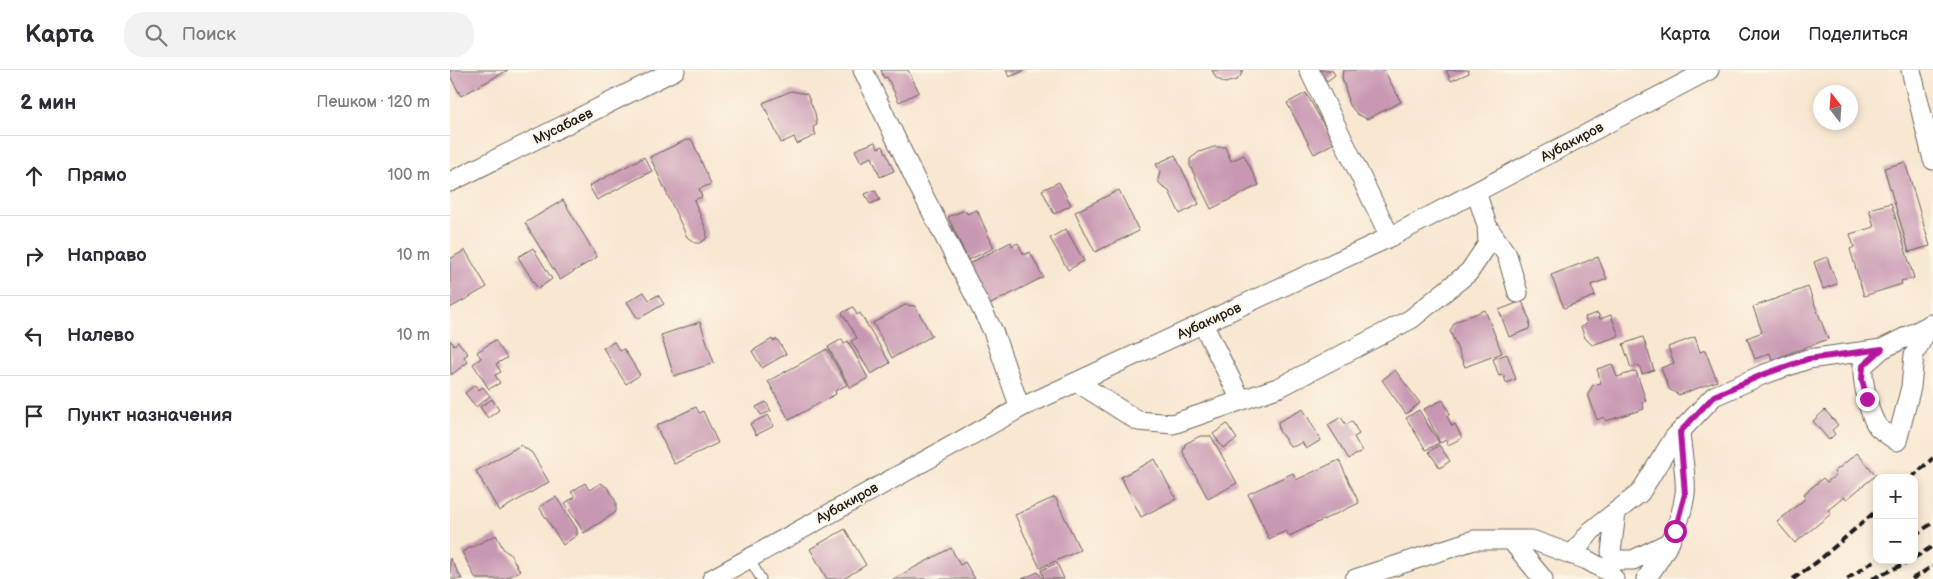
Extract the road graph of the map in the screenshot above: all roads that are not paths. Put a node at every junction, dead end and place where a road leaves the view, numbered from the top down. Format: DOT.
graph roads {
  1 [pos="675,70"];
  2 [pos="863,70"];
  3 [pos="1309,70"];
  4 [pos="1709,70"];
  5 [pos="1911,70"];
  6 [pos="1933,160"];
  7 [pos="452,176"];
  8 [pos="1476,192"];
  9 [pos="1486,225"];
  10 [pos="1390,237"];
  11 [pos="1518,293"];
  12 [pos="1931,323"];
  13 [pos="1203,324"];
  14 [pos="1882,349"];
  15 [pos="1077,382"];
  16 [pos="1241,400"];
  17 [pos="1020,408"];
  18 [pos="1680,432"];
  19 [pos="1616,513"];
  20 [pos="1511,540"];
  21 [pos="1670,542"];
  22 [pos="1572,554"];
  23 [pos="749,557"];
  24 [pos="712,579"];
  25 [pos="762,579"];
  26 [pos="1355,579"];
  27 [pos="1543,579"];
  28 [pos="1614,579"];
  29 [pos="1646,579"];
  1 -- 7 [label="street, Мусабаев"];
  2 -- 17 [label="street"];
  3 -- 10 [label="street"];
  4 -- 8 [label="street, Аубакиров"];
  5 -- 6 [label="street"];
  8 -- 9 [label="street"];
  8 -- 10 [label="street, Аубакиров"];
  9 -- 11 [label="street"];
  9 -- 16 [label="street"];
  10 -- 13 [label="street, Аубакиров"];
  12 -- 14 [label="street"];
  12 -- 14 [label="street"];
  13 -- 15 [label="street, Аубакиров"];
  13 -- 16 [label="street"];
  14 -- 18 [label="street"];
  15 -- 16 [label="street"];
  15 -- 17 [label="street, Аубакиров"];
  17 -- 23 [label="street, Аубакиров"];
  18 -- 19 [label="street"];
  18 -- 21 [label="street"];
  19 -- 21 [label="street"];
  19 -- 22 [label="street"];
  20 -- 22 [label="street"];
  20 -- 26 [label="street"];
  20 -- 27 [label="street"];
  21 -- 29 [label="street"];
  22 -- 28 [label="street"];
  23 -- 24 [label="street, Аубакиров"];
  23 -- 25 [label="lane"];
}
